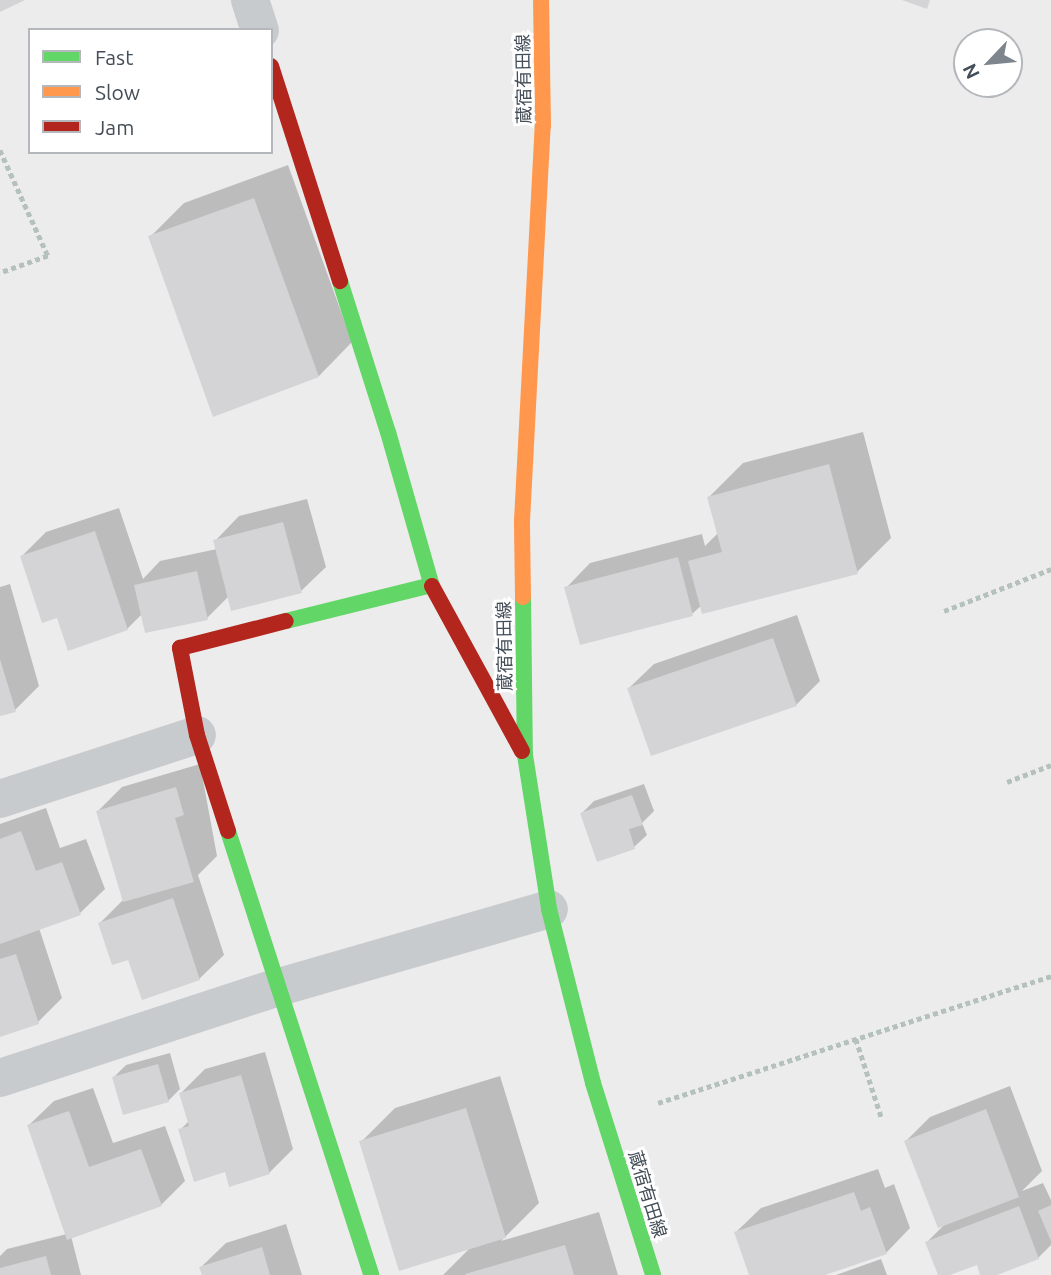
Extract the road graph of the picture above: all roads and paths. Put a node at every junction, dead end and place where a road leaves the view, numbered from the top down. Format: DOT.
graph roads {
  1 [pos="250,0"];
  2 [pos="541,0"];
  3 [pos="259,28"];
  4 [pos="273,72"];
  5 [pos="0,150"];
  6 [pos="0,273"];
  7 [pos="1051,569"];
  8 [pos="431,585"];
  9 [pos="944,611"];
  10 [pos="197,735"];
  11 [pos="525,755"];
  12 [pos="1051,765"];
  13 [pos="1007,782"];
  14 [pos="0,799"];
  15 [pos="549,909"];
  16 [pos="1051,976"];
  17 [pos="276,988"];
  18 [pos="856,1039"];
  19 [pos="0,1078"];
  20 [pos="658,1103"];
  21 [pos="882,1119"];
  22 [pos="371,1275"];
  23 [pos="653,1275"];
  1 -- 3 [label="street"];
  2 -- 11 [label="street, 蔵宿有田線"];
  4 -- 8 [label="street"];
  5 -- 6 [label="path"];
  7 -- 9 [label="path"];
  8 -- 10 [label="street"];
  8 -- 11 [label="street"];
  10 -- 14 [label="street"];
  10 -- 17 [label="street"];
  11 -- 15 [label="street, 蔵宿有田線"];
  12 -- 13 [label="path"];
  15 -- 17 [label="street"];
  15 -- 23 [label="street, 蔵宿有田線"];
  16 -- 18 [label="path"];
  17 -- 19 [label="street"];
  17 -- 22 [label="street"];
  18 -- 20 [label="path"];
  18 -- 21 [label="path"];
}
